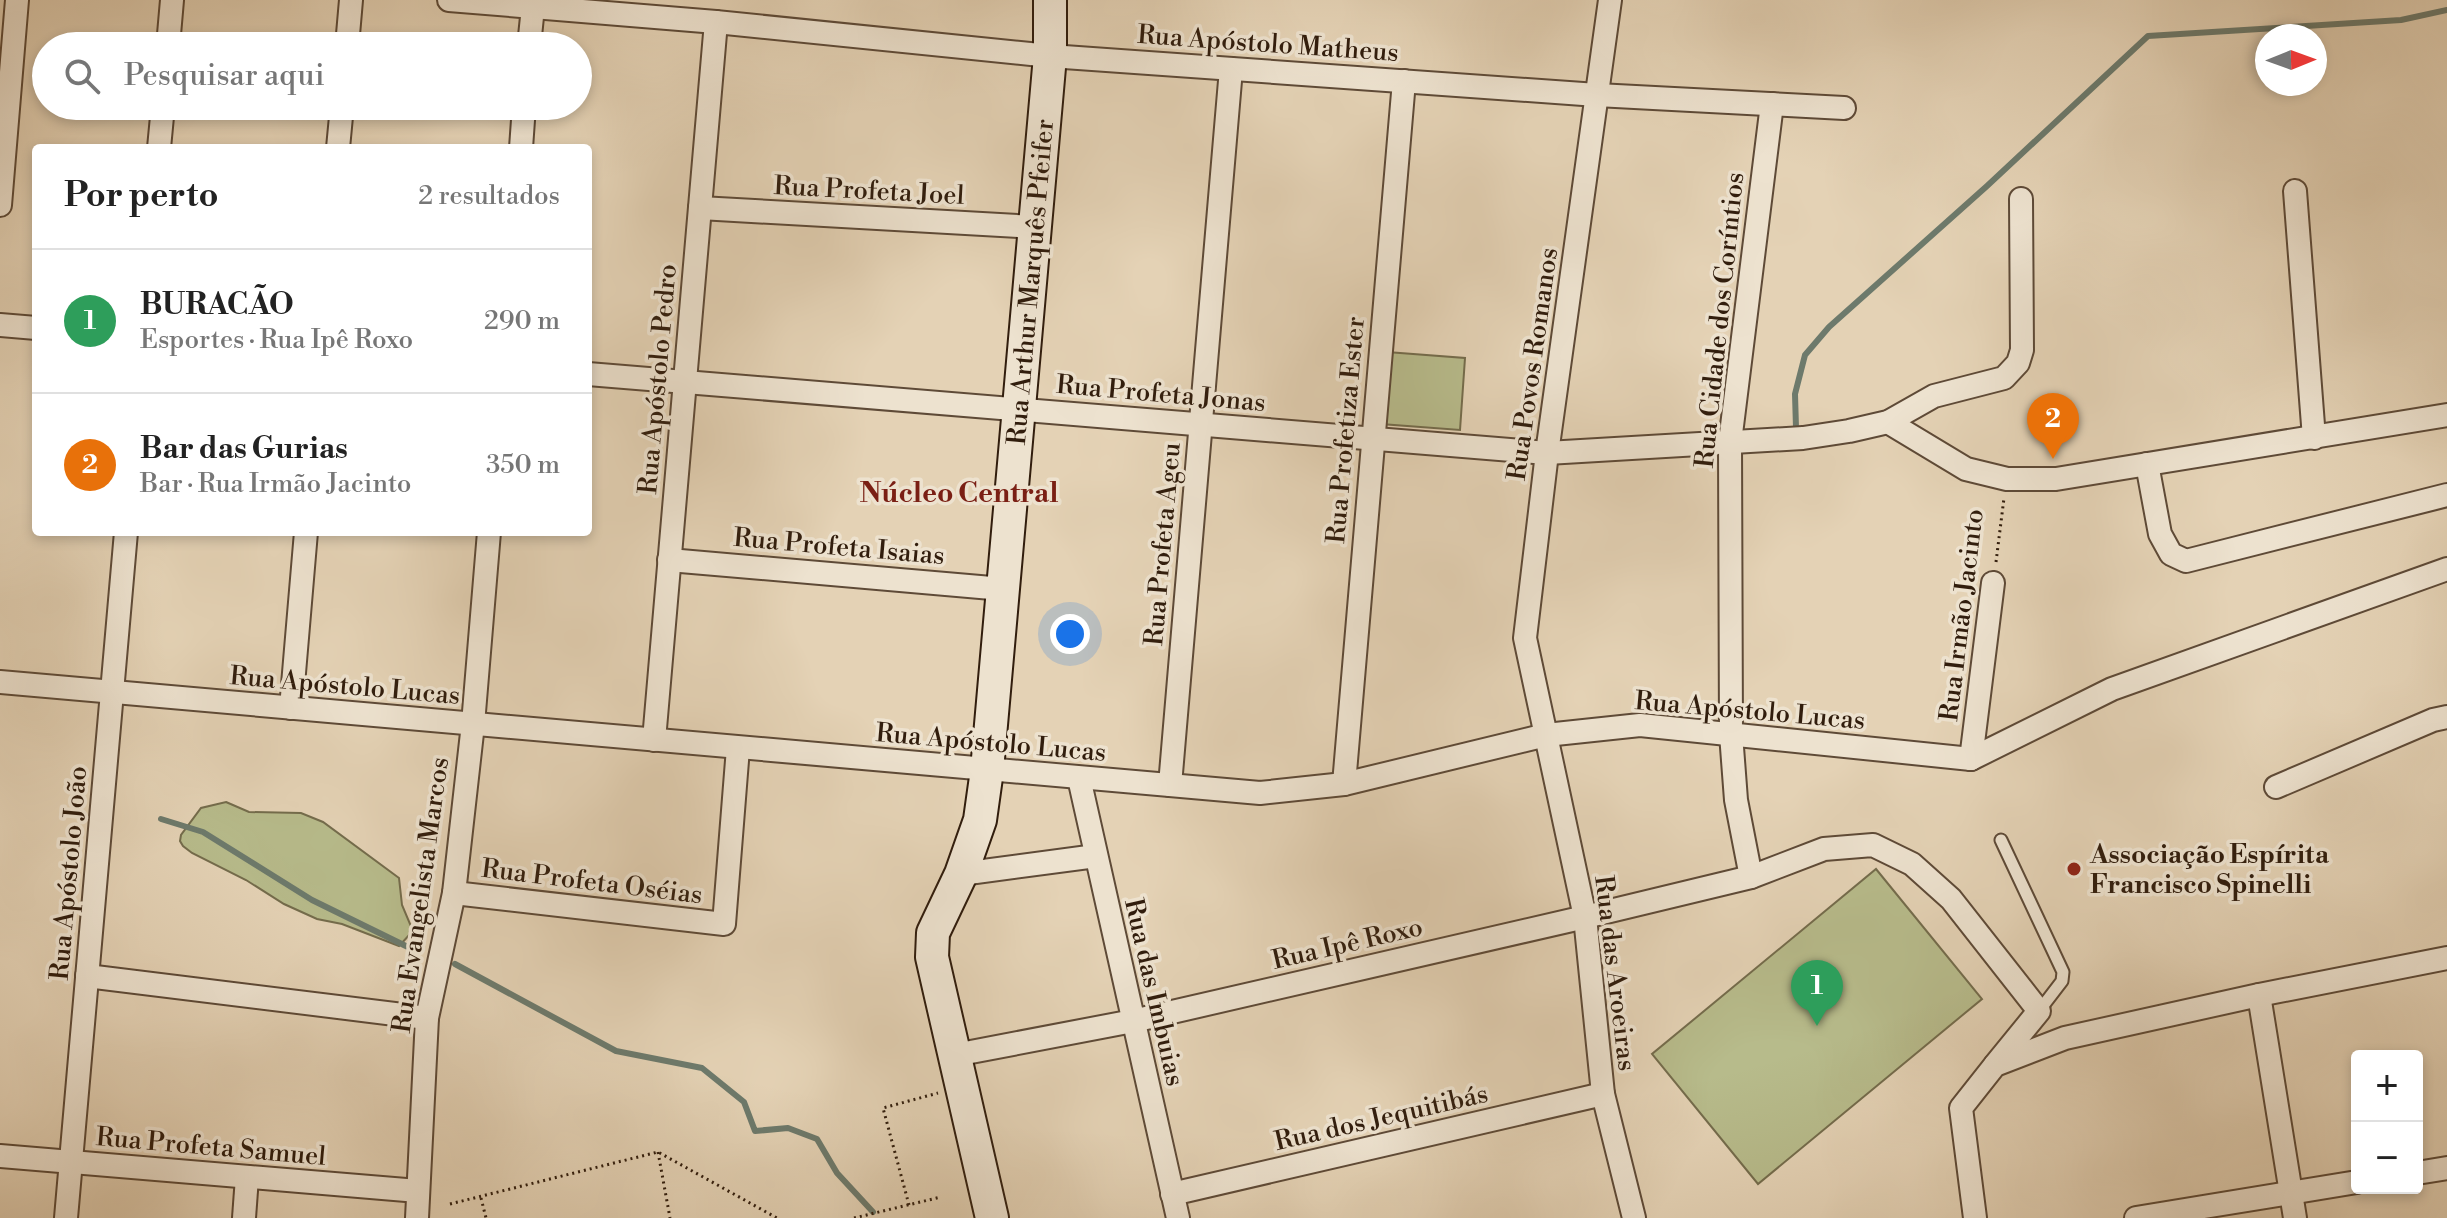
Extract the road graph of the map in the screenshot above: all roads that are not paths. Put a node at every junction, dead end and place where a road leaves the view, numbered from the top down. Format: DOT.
graph roads {
  1 [pos="17,0"];
  2 [pos="172,0"];
  3 [pos="351,0"];
  4 [pos="449,0"];
  5 [pos="1050,0"];
  6 [pos="1610,0"];
  7 [pos="533,7"];
  8 [pos="716,22"];
  9 [pos="169,32"];
  10 [pos="348,32"];
  11 [pos="530,32"];
  12 [pos="1050,56"];
  13 [pos="1231,69"];
  14 [pos="1404,81"];
  15 [pos="1597,95"];
  16 [pos="1772,104"];
  17 [pos="1844,108"];
  18 [pos="162,120"];
  19 [pos="341,120"];
  20 [pos="523,120"];
  21 [pos="159,144"];
  22 [pos="338,144"];
  23 [pos="521,144"];
  24 [pos="2,147"];
  25 [pos="2295,191"];
  26 [pos="2021,199"];
  27 [pos="0,205"];
  28 [pos="700,208"];
  29 [pos="1035,227"];
  30 [pos="0,325"];
  31 [pos="32,328"];
  32 [pos="592,374"];
  33 [pos="685,382"];
  34 [pos="1019,410"];
  35 [pos="2447,415"];
  36 [pos="1888,422"];
  37 [pos="1201,425"];
  38 [pos="2314,438"];
  39 [pos="1373,439"];
  40 [pos="1730,442"];
  41 [pos="1547,453"];
  42 [pos="2147,464"];
  43 [pos="2447,495"];
  44 [pos="126,536"];
  45 [pos="306,536"];
  46 [pos="489,536"];
  47 [pos="669,560"];
  48 [pos="2447,569"];
  49 [pos="1993,583"];
  50 [pos="1003,589"];
  51 [pos="0,682"];
  52 [pos="112,692"];
  53 [pos="291,708"];
  54 [pos="2447,717"];
  55 [pos="473,724"];
  56 [pos="1731,734"];
  57 [pos="1546,735"];
  58 [pos="654,740"];
  59 [pos="738,748"];
  60 [pos="1971,759"];
  61 [pos="987,770"];
  62 [pos="1079,778"];
  63 [pos="1344,784"];
  64 [pos="1170,785"];
  65 [pos="2276,787"];
  66 [pos="2001,840"];
  67 [pos="1096,856"];
  68 [pos="961,874"];
  69 [pos="1751,877"];
  70 [pos="454,893"];
  71 [pos="1585,917"];
  72 [pos="2447,958"];
  73 [pos="87,976"];
  74 [pos="2259,995"];
  75 [pos="2039,1011"];
  76 [pos="427,1018"];
  77 [pos="1133,1021"];
  78 [pos="955,1055"];
  79 [pos="1995,1065"];
  80 [pos="1603,1094"];
  81 [pos="0,1156"];
  82 [pos="71,1162"];
  83 [pos="2447,1168"];
  84 [pos="2423,1172"];
  85 [pos="247,1177"];
  86 [pos="2351,1183"];
  87 [pos="418,1191"];
  88 [pos="2291,1193"];
  89 [pos="1172,1194"];
  90 [pos="66,1218"];
  91 [pos="244,1218"];
  92 [pos="417,1218"];
  93 [pos="992,1218"];
  94 [pos="1178,1218"];
  95 [pos="1634,1218"];
  96 [pos="1975,1218"];
  97 [pos="2136,1218"];
  98 [pos="2295,1218"];
  1 -- 24 [label="street"];
  2 -- 9 [label="street"];
  3 -- 10 [label="street"];
  4 -- 7 [label="street, Rua Apóstolo Matheus"];
  5 -- 12 [label="street, Rua Arthur Marquês Pfeifer"];
  6 -- 15 [label="street, Rua Povos Romanos"];
  7 -- 8 [label="street, Rua Apóstolo Matheus"];
  7 -- 11 [label="street"];
  8 -- 12 [label="street, Rua Apóstolo Matheus"];
  8 -- 28 [label="street, Rua Apóstolo Pedro"];
  12 -- 13 [label="street, Rua Apóstolo Matheus"];
  12 -- 29 [label="street, Rua Arthur Marquês Pfeifer"];
  13 -- 14 [label="street, Rua Apóstolo Matheus"];
  13 -- 37 [label="street, Rua Profeta Ageu"];
  14 -- 15 [label="street, Rua Apóstolo Matheus"];
  14 -- 39 [label="street, Rua Profetiza Ester"];
  15 -- 16 [label="street, Rua Apóstolo Matheus"];
  15 -- 41 [label="street, Rua Povos Romanos"];
  16 -- 17 [label="street, Rua Apóstolo Matheus"];
  16 -- 40 [label="street, Rua Cidade dos Coríntios"];
  18 -- 21 [label="street"];
  19 -- 22 [label="street"];
  20 -- 23 [label="street"];
  24 -- 27 [label="street"];
  25 -- 38 [label="street"];
  26 -- 36 [label="street, Rua Profeta Jonas"];
  28 -- 29 [label="street, Rua Profeta Joel"];
  28 -- 33 [label="street, Rua Apóstolo Pedro"];
  29 -- 34 [label="street, Rua Arthur Marquês Pfeifer"];
  30 -- 31 [label="street"];
  32 -- 33 [label="street, Rua Profeta Jonas"];
  33 -- 34 [label="street, Rua Profeta Jonas"];
  33 -- 47 [label="street, Rua Apóstolo Pedro"];
  34 -- 37 [label="street, Rua Profeta Jonas"];
  34 -- 50 [label="street, Rua Arthur Marquês Pfeifer"];
  35 -- 38 [label="street"];
  36 -- 40 [label="street, Rua Profeta Jonas"];
  36 -- 42 [label="street"];
  37 -- 39 [label="street, Rua Profeta Jonas"];
  37 -- 64 [label="street, Rua Profeta Ageu"];
  38 -- 42 [label="street"];
  39 -- 41 [label="street, Rua Profeta Jonas"];
  39 -- 63 [label="street, Rua Profetiza Ester"];
  40 -- 41 [label="street, Rua Profeta Jonas"];
  40 -- 56 [label="street, Rua Cidade dos Coríntios"];
  41 -- 57 [label="street, Rua Povos Romanos"];
  42 -- 43 [label="street"];
  44 -- 52 [label="street, Rua Apóstolo João"];
  45 -- 53 [label="street"];
  46 -- 55 [label="street, Rua Evangelista Marcos"];
  47 -- 50 [label="street, Rua Profeta Isaias"];
  47 -- 58 [label="street, Rua Apóstolo Pedro"];
  48 -- 60 [label="street"];
  49 -- 60 [label="street, Rua Irmão Jacinto"];
  50 -- 61 [label="street, Rua Arthur Marquês Pfeifer"];
  51 -- 52 [label="street, Rua Apóstolo Lucas"];
  52 -- 53 [label="street, Rua Apóstolo Lucas"];
  52 -- 73 [label="street, Rua Apóstolo João"];
  53 -- 55 [label="street, Rua Apóstolo Lucas"];
  54 -- 65 [label="street"];
  55 -- 58 [label="street, Rua Apóstolo Lucas"];
  55 -- 70 [label="street, Rua Evangelista Marcos"];
  56 -- 57 [label="street, Rua Apóstolo Lucas"];
  56 -- 60 [label="street, Rua Apóstolo Lucas"];
  56 -- 69 [label="street, Rua Cidade dos Coríntios"];
  57 -- 63 [label="street, Rua Apóstolo Lucas"];
  57 -- 71 [label="street, Rua das Aroeiras"];
  58 -- 59 [label="street, Rua Apóstolo Lucas"];
  59 -- 61 [label="street, Rua Apóstolo Lucas"];
  59 -- 70 [label="street, Rua Profeta Oséias"];
  61 -- 62 [label="street, Rua Apóstolo Lucas"];
  61 -- 68 [label="street, Rua Arthur Marquês Pfeifer"];
  62 -- 64 [label="street, Rua Apóstolo Lucas"];
  62 -- 67 [label="street, Rua das Imbuias"];
  63 -- 64 [label="street, Rua Apóstolo Lucas"];
  66 -- 75 [label="lane"];
  67 -- 68 [label="street"];
  67 -- 77 [label="street, Rua das Imbuias"];
  68 -- 78 [label="street, Rua Arthur Marquês Pfeifer"];
  69 -- 71 [label="street, Rua Ipê Roxo"];
  69 -- 75 [label="street, Rua Ipê Roxo"];
  70 -- 76 [label="street, Rua Evangelista Marcos"];
  71 -- 77 [label="street, Rua Ipê Roxo"];
  71 -- 80 [label="street, Rua das Aroeiras"];
  72 -- 74 [label="street"];
  73 -- 76 [label="street"];
  73 -- 82 [label="street, Rua Apóstolo João"];
  74 -- 79 [label="street"];
  74 -- 88 [label="street"];
  75 -- 79 [label="street"];
  76 -- 87 [label="street, Rua Evangelista Marcos"];
  77 -- 78 [label="street, Rua Ipê Roxo"];
  77 -- 89 [label="street, Rua das Imbuias"];
  78 -- 93 [label="street, Rua Arthur Marquês Pfeifer"];
  79 -- 96 [label="street"];
  80 -- 89 [label="street, Rua dos Jequitibás"];
  80 -- 95 [label="street, Rua das Aroeiras"];
  81 -- 82 [label="street, Rua Profeta Samuel"];
  82 -- 85 [label="street, Rua Profeta Samuel"];
  82 -- 90 [label="street, Rua Apóstolo João"];
  83 -- 84 [label="street"];
  85 -- 87 [label="street, Rua Profeta Samuel"];
  85 -- 91 [label="street"];
  86 -- 88 [label="street"];
  87 -- 92 [label="street, Rua Evangelista Marcos"];
  88 -- 97 [label="street"];
  88 -- 98 [label="street"];
  89 -- 94 [label="street, Rua das Imbuias"];
}
